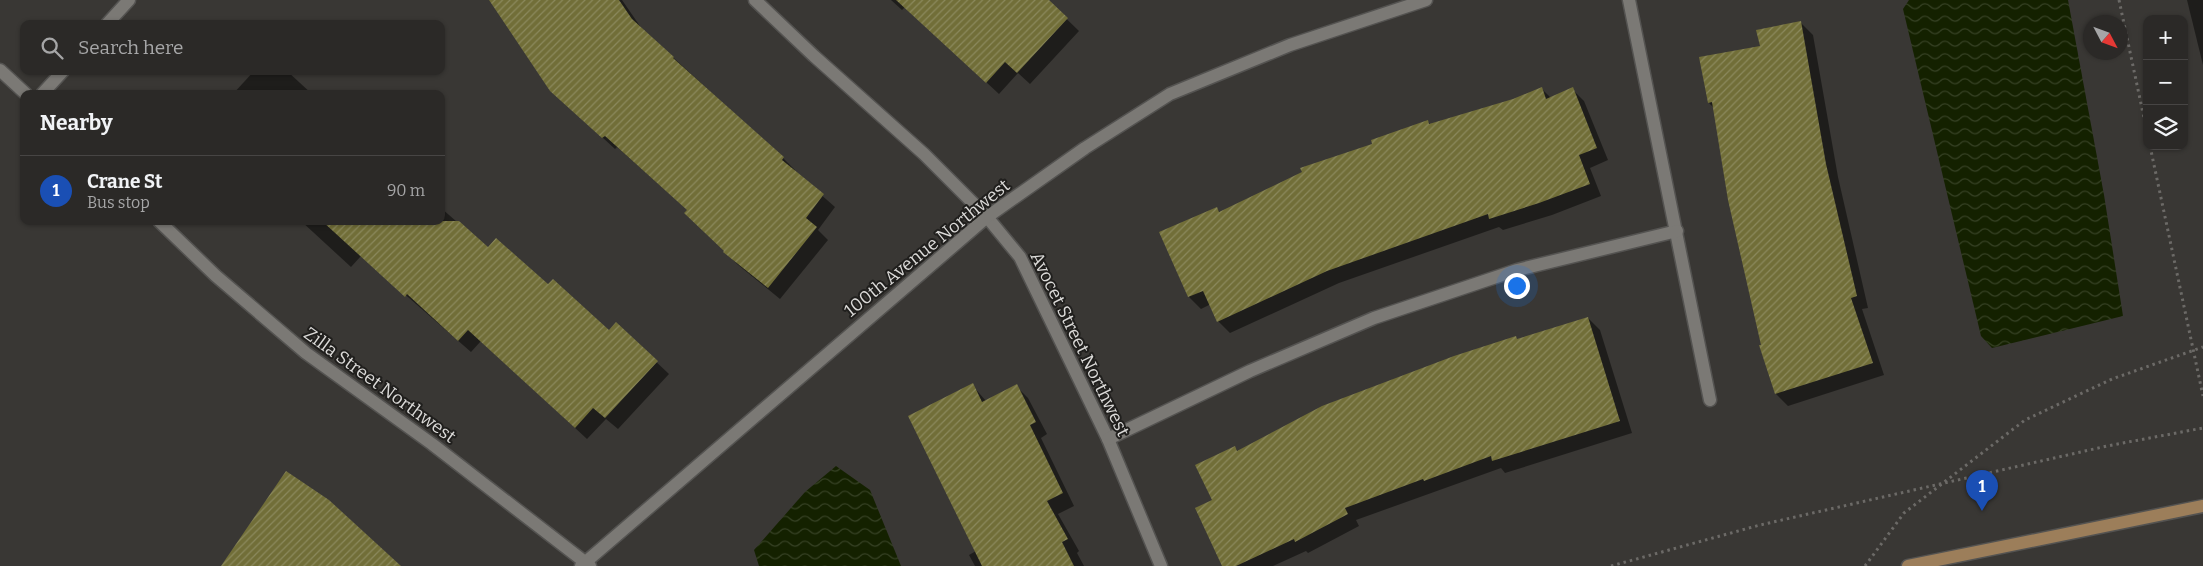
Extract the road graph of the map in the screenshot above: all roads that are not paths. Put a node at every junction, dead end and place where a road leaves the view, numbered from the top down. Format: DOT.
graph roads {
  1 [pos="755,0"];
  2 [pos="1422,0"];
  3 [pos="1426,0"];
  4 [pos="1629,0"];
  5 [pos="125,1"];
  6 [pos="110,20"];
  7 [pos="0,70"];
  8 [pos="59,75"];
  9 [pos="22,90"];
  10 [pos="46,90"];
  11 [pos="987,217"];
  12 [pos="163,225"];
  13 [pos="1676,231"];
  14 [pos="1710,400"];
  15 [pos="1108,439"];
  16 [pos="2203,506"];
  17 [pos="586,565"];
  18 [pos="1161,566"];
  19 [pos="1908,566"];
  1 -- 11 [label="street, Avocet Street Northwest"];
  2 -- 3 [label="street, 100th Avenue Northwest"];
  2 -- 11 [label="street, 100th Avenue Northwest"];
  4 -- 13 [label="street"];
  5 -- 6 [label="street"];
  7 -- 9 [label="street"];
  8 -- 10 [label="street"];
  11 -- 15 [label="street, Avocet Street Northwest"];
  11 -- 17 [label="street, 100th Avenue Northwest"];
  12 -- 17 [label="street, Zilla Street Northwest"];
  13 -- 14 [label="street"];
  13 -- 15 [label="street"];
  15 -- 18 [label="street, Avocet Street Northwest"];
  16 -- 19 [label="main road"];
}
